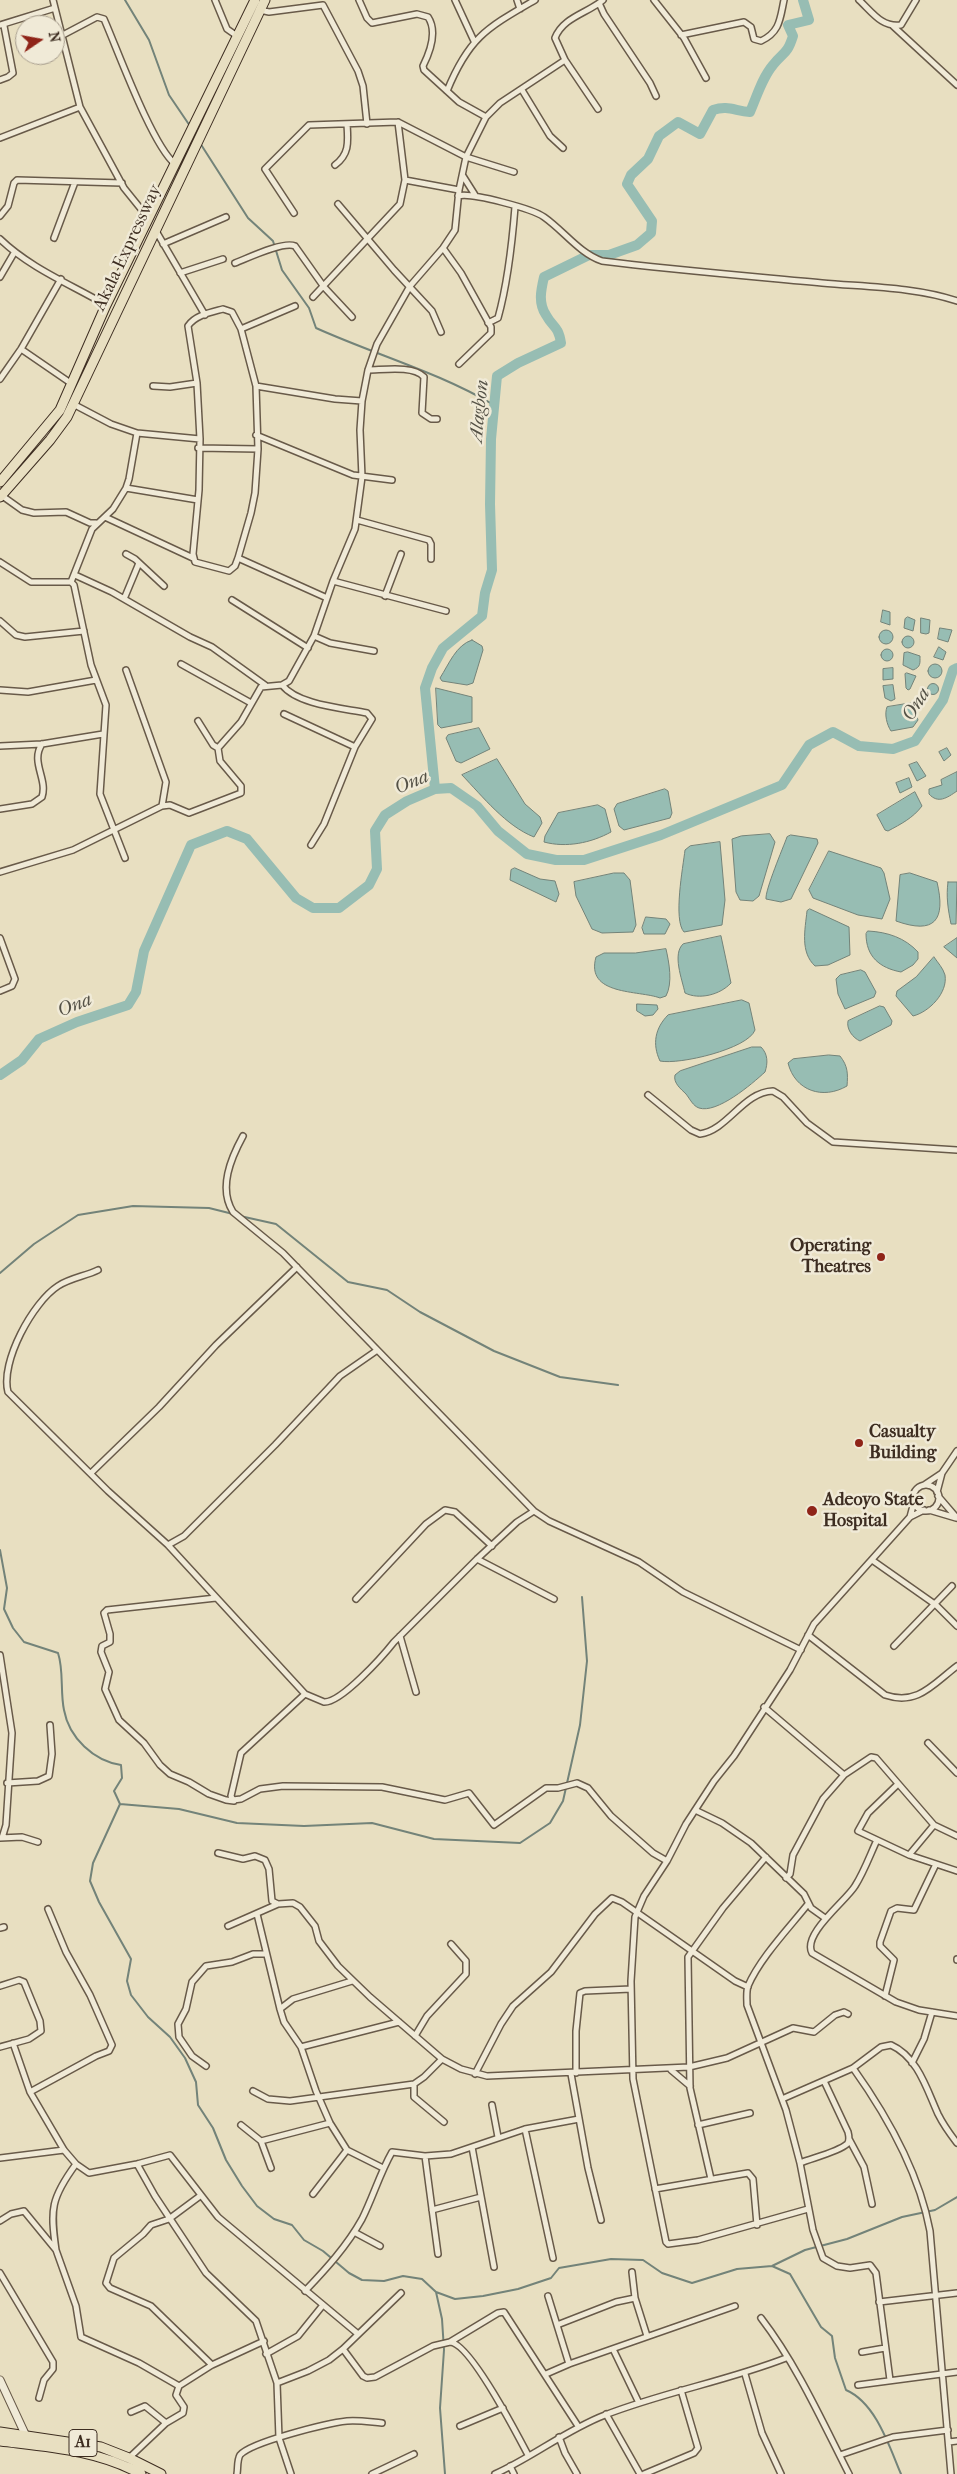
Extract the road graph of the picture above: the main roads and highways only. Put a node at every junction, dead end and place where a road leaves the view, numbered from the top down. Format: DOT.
graph roads {
  1 [pos="255,0"];
  2 [pos="265,0"];
  3 [pos="0,482"];
  4 [pos="1,496"];
  5 [pos="0,2432"];
  6 [pos="0,2442"];
  7 [pos="141,2474"];
  8 [pos="161,2474"];
  1 -- 3 [label="main road, Akala Expressway"];
  2 -- 4 [label="main road, Akala Expressway"];
  5 -- 8 [label="main road, A1"];
  6 -- 7 [label="main road, A1"];
}
